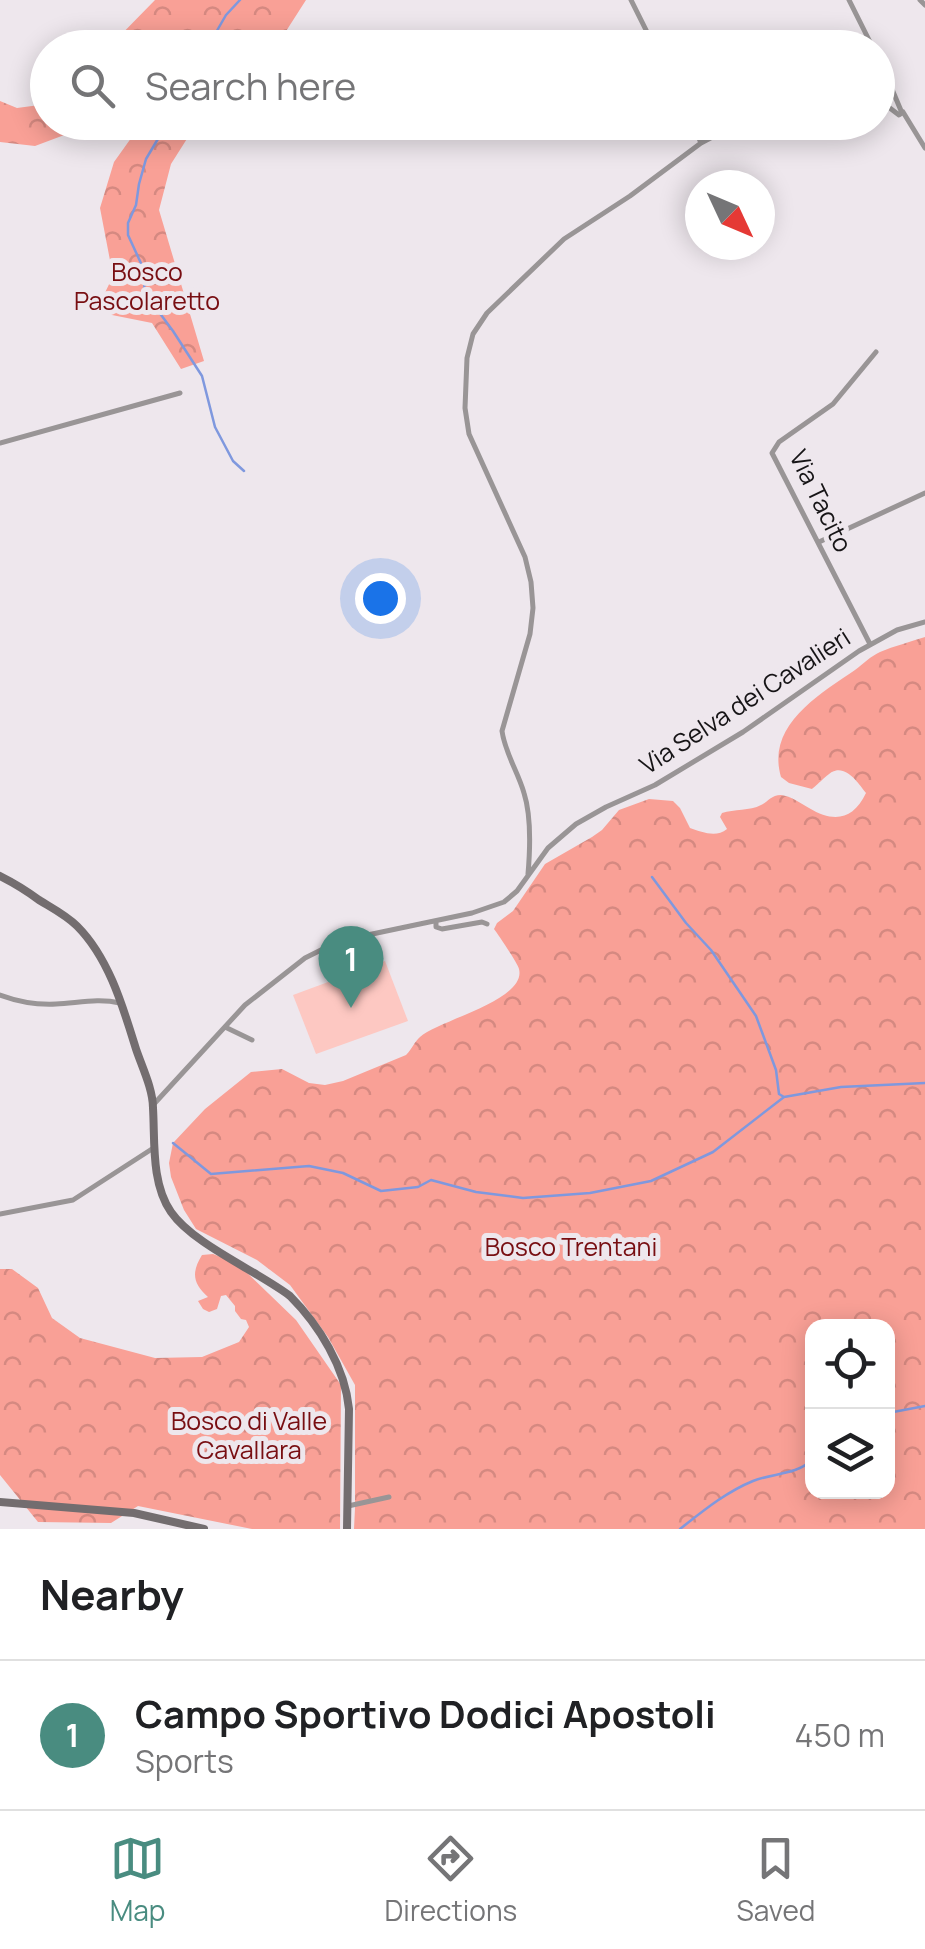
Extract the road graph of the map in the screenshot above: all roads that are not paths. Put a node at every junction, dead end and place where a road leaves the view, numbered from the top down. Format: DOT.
graph roads {
  1 [pos="849,0"];
  2 [pos="634,1"];
  3 [pos="647,30"];
  4 [pos="865,30"];
  5 [pos="895,95"];
  6 [pos="901,109"];
  7 [pos="895,111"];
  8 [pos="700,140"];
  9 [pos="707,140"];
  10 [pos="701,143"];
  11 [pos="925,148"];
  12 [pos="876,352"];
  13 [pos="180,393"];
  14 [pos="0,443"];
  15 [pos="925,492"];
  16 [pos="818,542"];
  17 [pos="925,622"];
  18 [pos="870,644"];
  19 [pos="0,876"];
  20 [pos="528,877"];
  21 [pos="436,921"];
  22 [pos="488,924"];
  23 [pos="0,995"];
  24 [pos="120,1003"];
  25 [pos="225,1026"];
  26 [pos="252,1040"];
  27 [pos="154,1104"];
  28 [pos="155,1147"];
  29 [pos="0,1214"];
  30 [pos="389,1497"];
  31 [pos="0,1502"];
  32 [pos="348,1506"];
  33 [pos="204,1529"];
  34 [pos="347,1529"];
  1 -- 4 [label="street"];
  2 -- 3 [label="street"];
  5 -- 6 [label="street"];
  6 -- 7 [label="street"];
  6 -- 11 [label="street"];
  8 -- 10 [label="street"];
  9 -- 10 [label="street"];
  10 -- 20 [label="street"];
  12 -- 16 [label="street, Via Tacito"];
  13 -- 14 [label="street"];
  15 -- 16 [label="street"];
  16 -- 18 [label="street, Via Tacito"];
  17 -- 18 [label="street, Via Selva dei Cavalieri"];
  18 -- 20 [label="street, Via Selva dei Cavalieri"];
  19 -- 24 [label="main road"];
  20 -- 21 [label="street, Via Selva dei Cavalieri"];
  21 -- 22 [label="street"];
  21 -- 25 [label="street, Via Selva dei Cavalieri"];
  23 -- 24 [label="street"];
  24 -- 27 [label="main road"];
  25 -- 26 [label="street"];
  25 -- 27 [label="street, Via Selva dei Cavalieri"];
  27 -- 28 [label="main road"];
  28 -- 29 [label="street"];
  28 -- 32 [label="main road"];
  30 -- 32 [label="street"];
  31 -- 33 [label="main road"];
  32 -- 34 [label="main road"];
}
